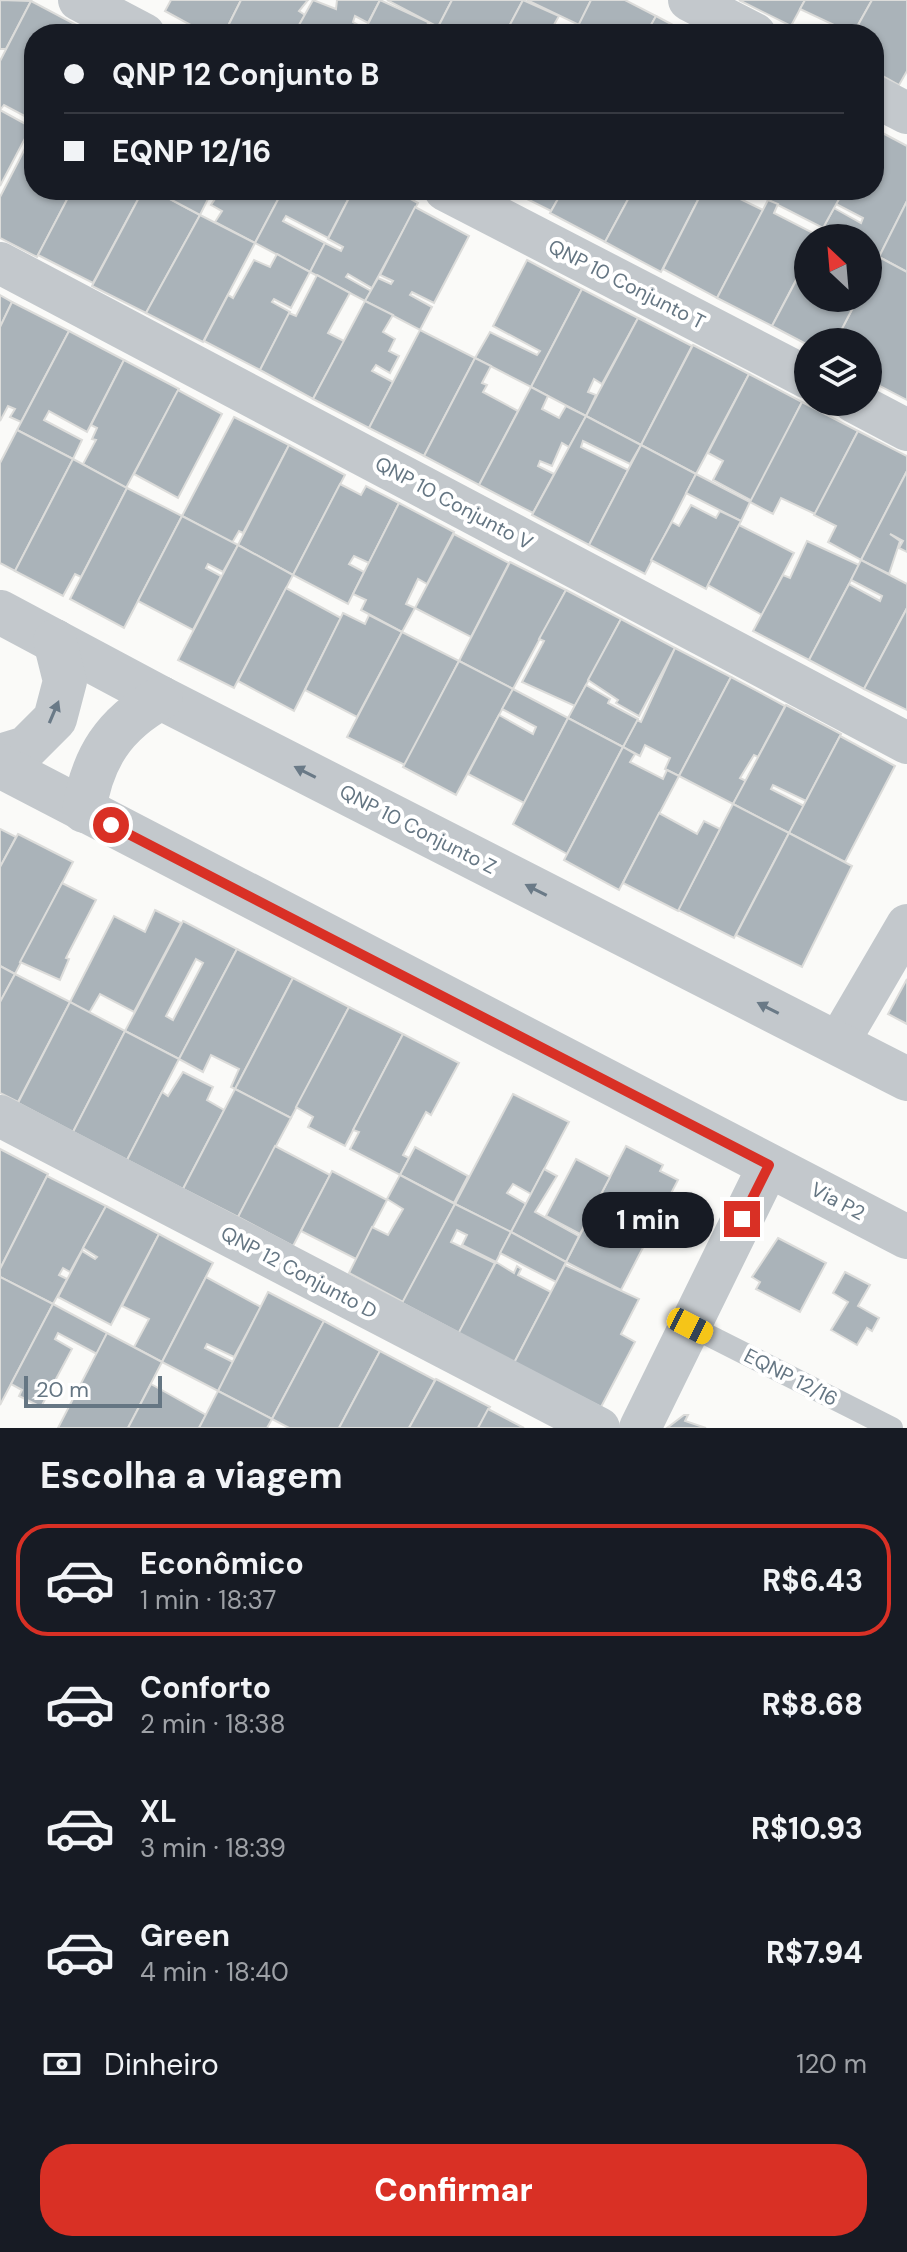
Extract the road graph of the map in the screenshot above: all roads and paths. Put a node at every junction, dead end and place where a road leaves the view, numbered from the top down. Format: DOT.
graph roads {
  1 [pos="79,0"];
  2 [pos="689,0"];
  3 [pos="125,24"];
  4 [pos="736,24"];
  5 [pos="884,101"];
  6 [pos="907,113"];
  7 [pos="464,200"];
  8 [pos="0,263"];
  9 [pos="794,371"];
  10 [pos="880,416"];
  11 [pos="907,430"];
  12 [pos="0,612"];
  13 [pos="55,641"];
  14 [pos="161,698"];
  15 [pos="907,743"];
  16 [pos="0,756"];
  17 [pos="0,766"];
  18 [pos="84,811"];
  19 [pos="907,925"];
  20 [pos="838,1043"];
  21 [pos="907,1079"];
  22 [pos="0,1116"];
  23 [pos="769,1165"];
  24 [pos="907,1237"];
  25 [pos="690,1326"];
  26 [pos="599,1428"];
  27 [pos="640,1428"];
  28 [pos="892,1428"];
  1 -- 3 [label="street"];
  2 -- 4 [label="street"];
  5 -- 6 [label="street"];
  7 -- 9 [label="street, QNP 10 Conjunto T"];
  8 -- 15 [label="street, QNP 10 Conjunto V"];
  10 -- 11 [label="street"];
  12 -- 13 [label="street, QNP 10 Conjunto Z"];
  13 -- 14 [label="street, QNP 10 Conjunto Z"];
  16 -- 13 [label="street, one-way"];
  14 -- 18 [label="street"];
  20 -- 14 [label="street, QNP 10 Conjunto Z, one-way"];
  17 -- 18 [label="street, Via P2"];
  18 -- 23 [label="street, Via P2"];
  19 -- 20 [label="street"];
  20 -- 21 [label="street"];
  22 -- 26 [label="street, QNP 12 Conjunto D"];
  23 -- 24 [label="street, Via P2"];
  23 -- 25 [label="street"];
  25 -- 27 [label="street"];
  25 -- 28 [label="lane, EQNP 12/16"];
}
